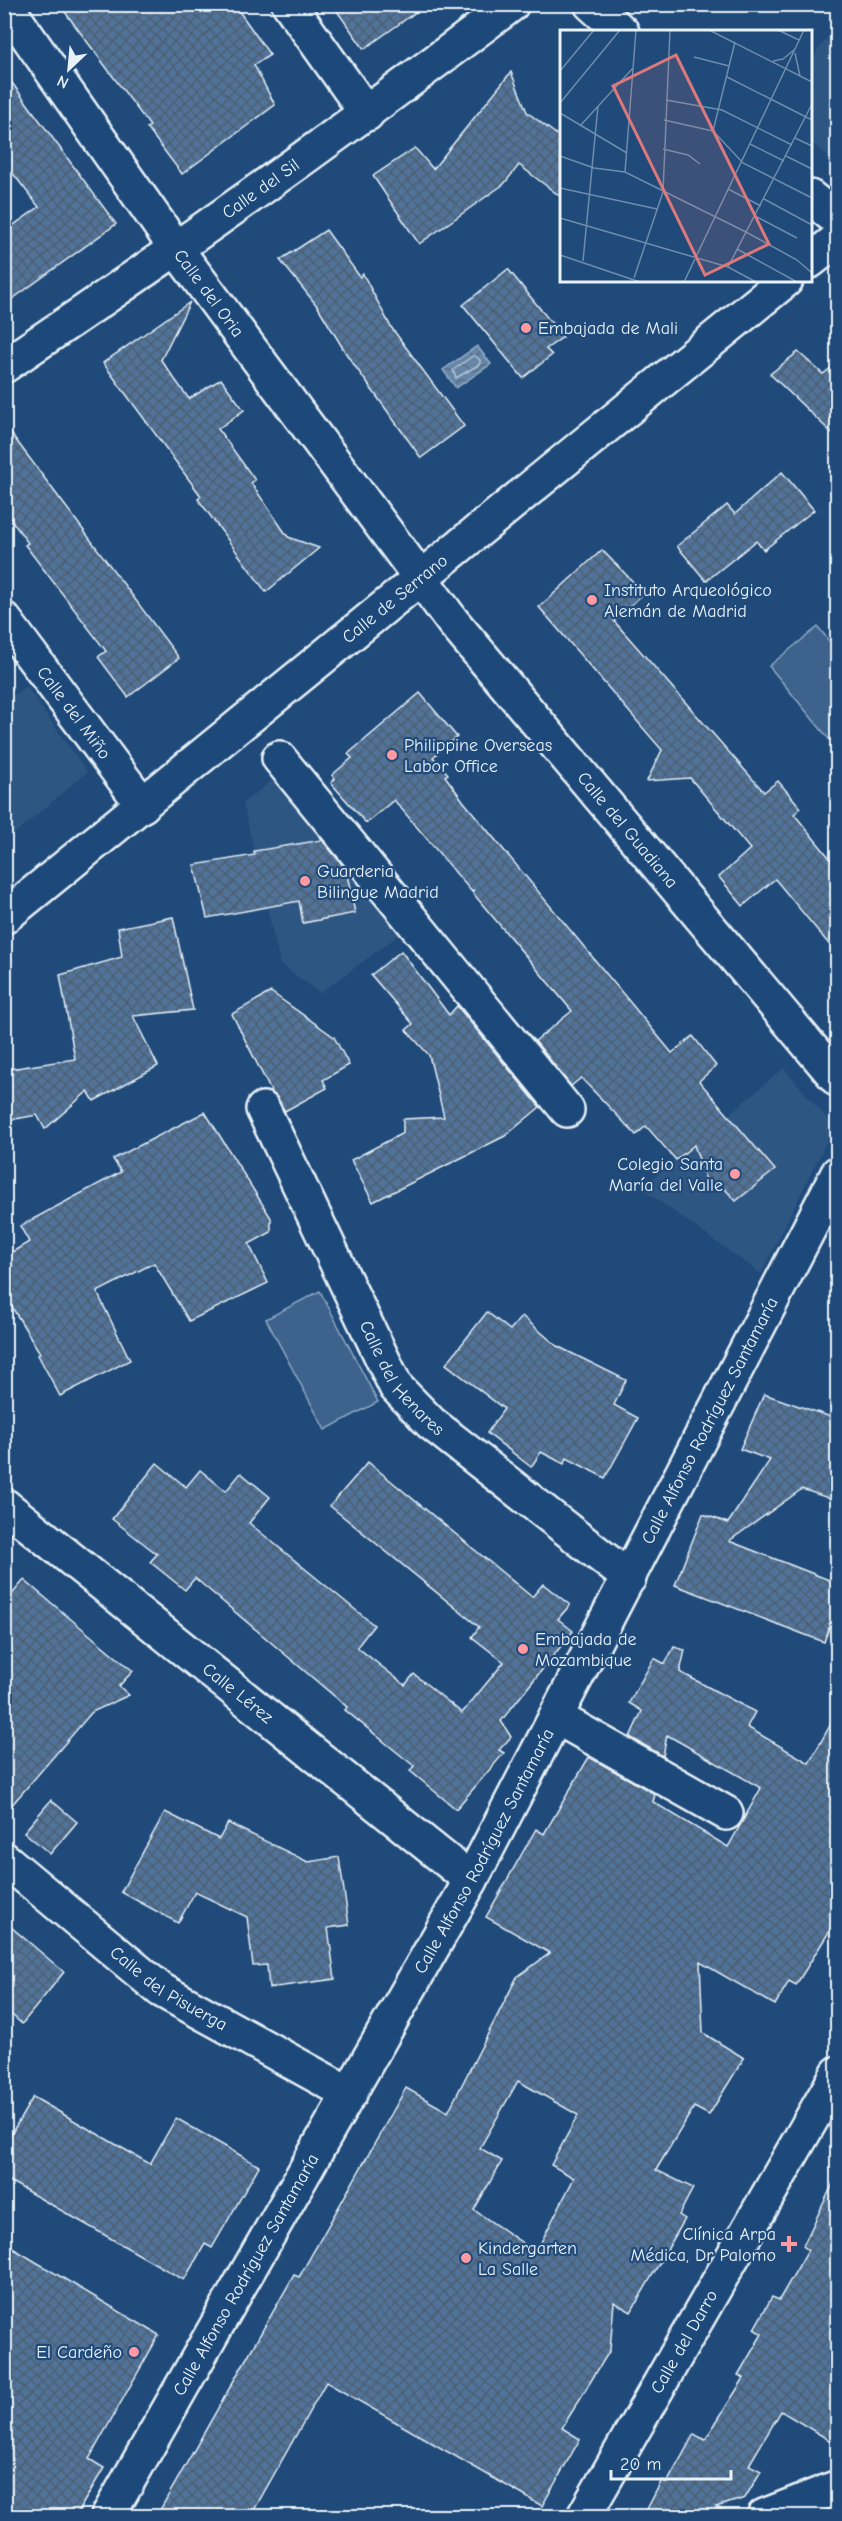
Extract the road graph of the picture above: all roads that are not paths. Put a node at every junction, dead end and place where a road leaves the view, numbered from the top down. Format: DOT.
graph roads {
  1 [pos="5,4"];
  2 [pos="289,4"];
  3 [pos="512,4"];
  4 [pos="591,4"];
  5 [pos="620,30"];
  6 [pos="367,114"];
  7 [pos="812,199"];
  8 [pos="837,220"];
  9 [pos="837,239"];
  10 [pos="177,250"];
  11 [pos="812,259"];
  12 [pos="784,282"];
  13 [pos="4,366"];
  14 [pos="420,578"];
  15 [pos="4,619"];
  16 [pos="279,758"];
  17 [pos="143,805"];
  18 [pos="4,917"];
  19 [pos="837,1080"];
  20 [pos="263,1109"];
  21 [pos="567,1110"];
  22 [pos="837,1173"];
  23 [pos="4,1505"];
  24 [pos="629,1578"];
  25 [pos="556,1717"];
  26 [pos="726,1813"];
  27 [pos="4,1859"];
  28 [pos="471,1880"];
  29 [pos="837,2073"];
  30 [pos="350,2094"];
  31 [pos="837,2487"];
  32 [pos="108,2517"];
  33 [pos="584,2517"];
  34 [pos="764,2517"];
  1 -- 10 [label="street, Calle del Oria"];
  2 -- 6 [label="street"];
  3 -- 6 [label="street, Calle del Sil"];
  4 -- 5 [label="street"];
  6 -- 10 [label="street, Calle del Sil"];
  7 -- 8 [label="street"];
  9 -- 11 [label="street"];
  10 -- 13 [label="street, Calle del Sil"];
  10 -- 14 [label="street, Calle del Oria"];
  12 -- 14 [label="street, Calle de Serrano"];
  14 -- 17 [label="street, Calle de Serrano"];
  14 -- 19 [label="street, Calle del Guadiana"];
  15 -- 17 [label="street, Calle del Miño"];
  16 -- 21 [label="street"];
  17 -- 18 [label="street, Calle de Serrano"];
  20 -- 24 [label="street, Calle del Henares"];
  22 -- 24 [label="street, Calle Alfonso Rodríguez Santamaría"];
  23 -- 28 [label="street, Calle Lérez"];
  24 -- 25 [label="street, Calle Alfonso Rodríguez Santamaría"];
  25 -- 26 [label="street"];
  25 -- 28 [label="street, Calle Alfonso Rodríguez Santamaría"];
  27 -- 30 [label="street, Calle del Pisuerga"];
  28 -- 30 [label="street, Calle Alfonso Rodríguez Santamaría"];
  29 -- 33 [label="street, Calle del Darro"];
  30 -- 32 [label="street, Calle Alfonso Rodríguez Santamaría"];
  31 -- 34 [label="street"];
}
